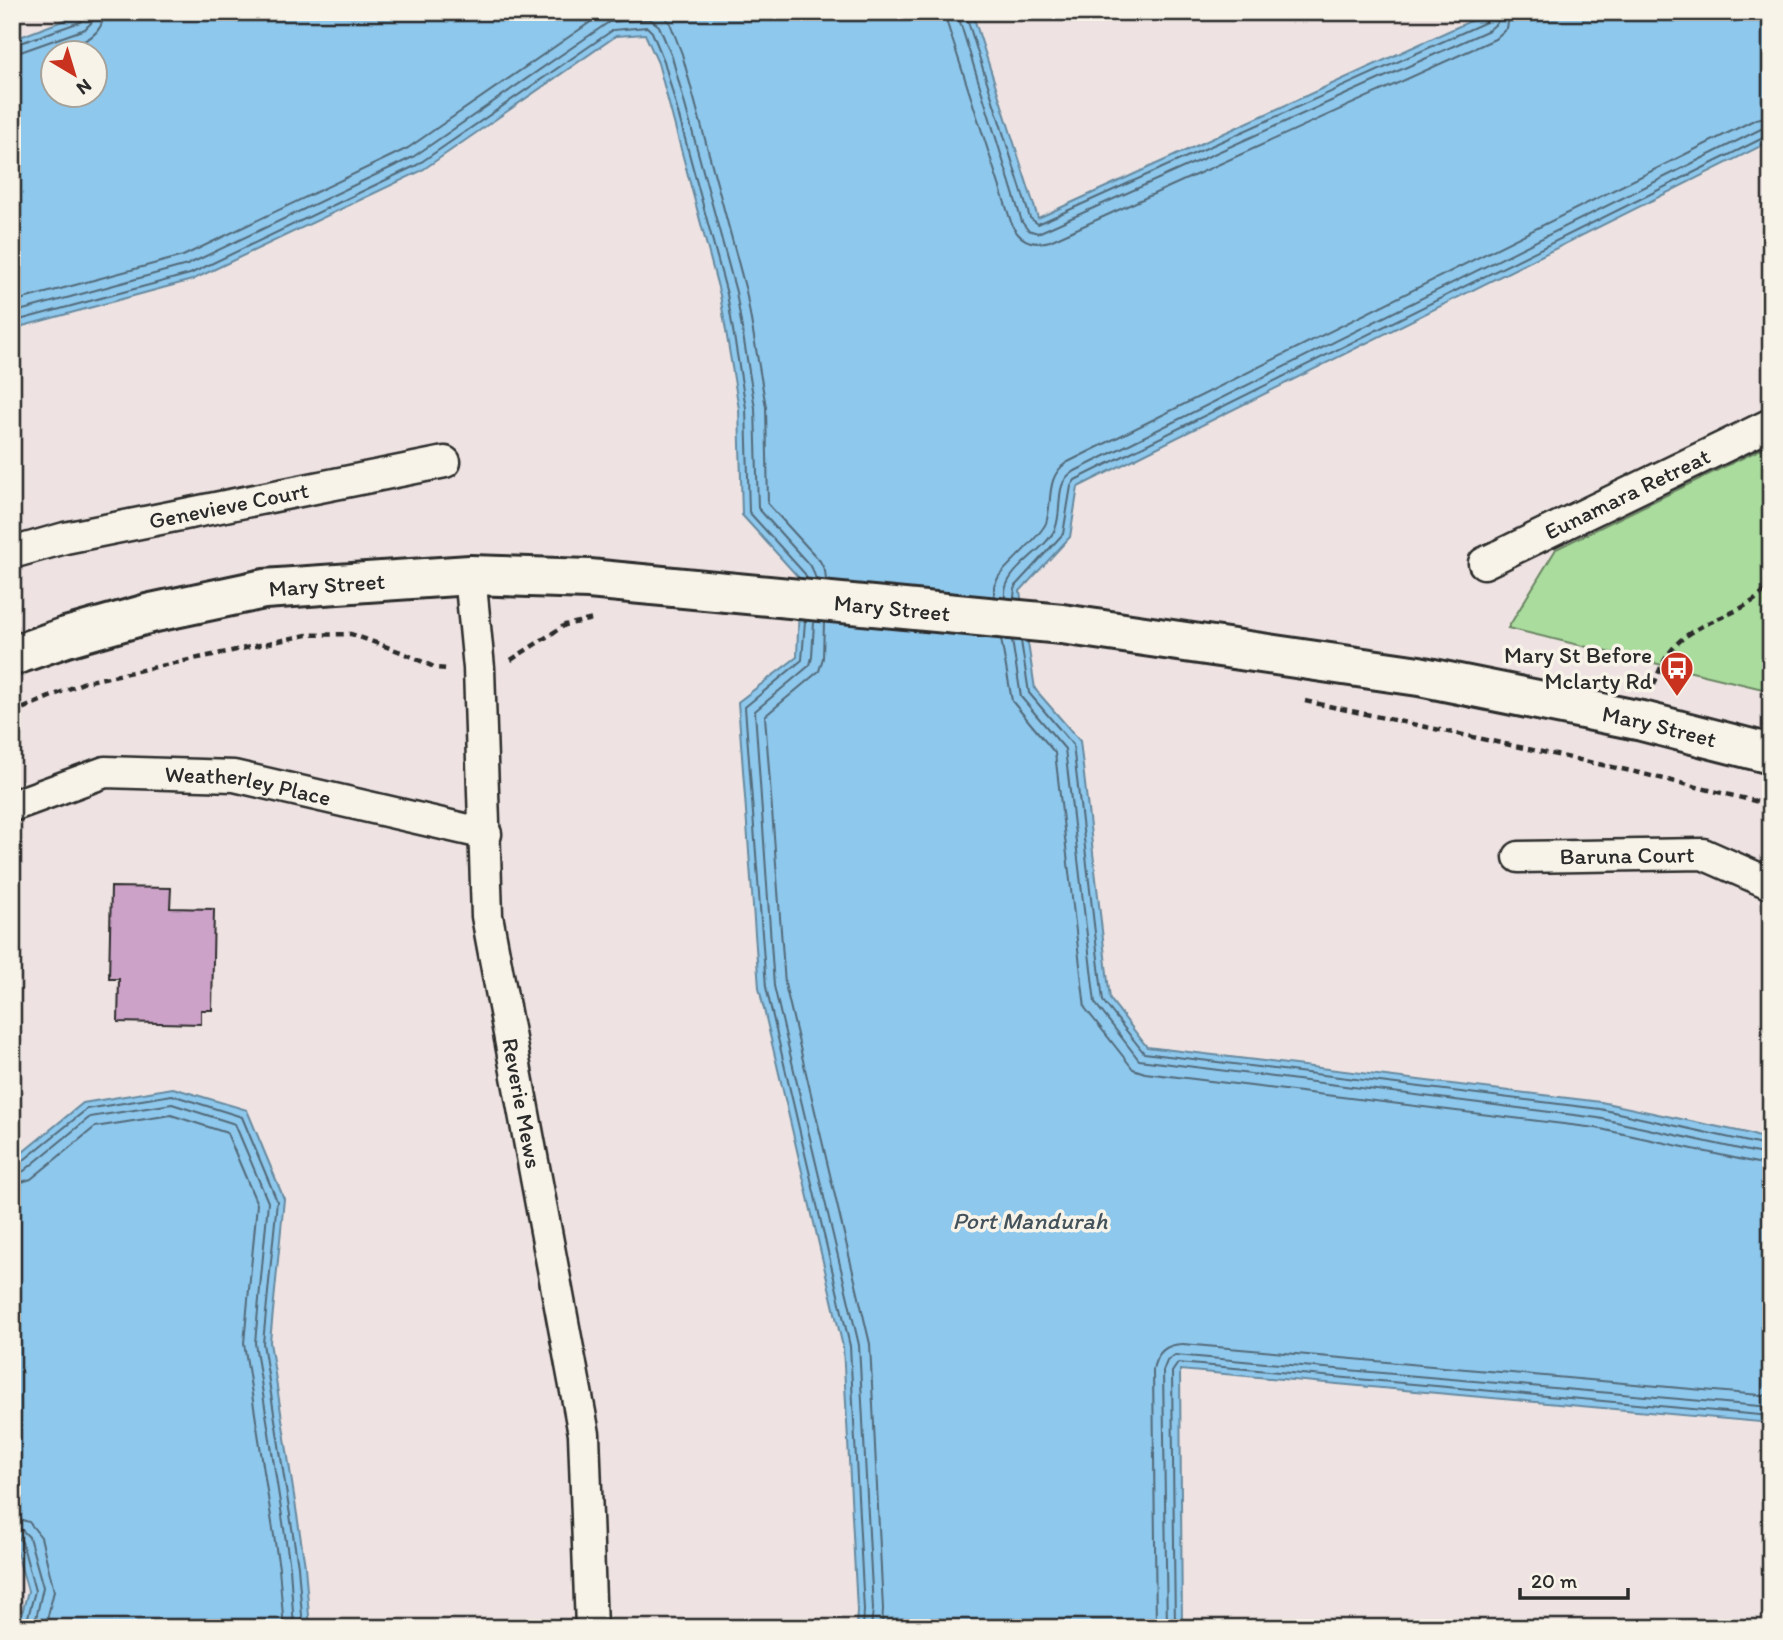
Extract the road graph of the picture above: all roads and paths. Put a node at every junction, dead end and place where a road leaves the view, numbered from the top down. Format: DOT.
graph roads {
  1 [pos="1771,424"];
  2 [pos="445,461"];
  3 [pos="12,553"];
  4 [pos="1484,563"];
  5 [pos="470,575"];
  6 [pos="1771,584"];
  7 [pos="606,617"];
  8 [pos="12,656"];
  9 [pos="479,668"];
  10 [pos="1303,700"];
  11 [pos="12,713"];
  12 [pos="1642,721"];
  13 [pos="1771,754"];
  14 [pos="1631,771"];
  15 [pos="1771,805"];
  16 [pos="12,806"];
  17 [pos="485,834"];
  18 [pos="1519,857"];
  19 [pos="1771,884"];
  20 [pos="591,1628"];
  1 -- 4 [label="street, Eunamara Retreat"];
  2 -- 3 [label="street, Genevieve Court"];
  5 -- 8 [label="street, Mary Street"];
  5 -- 9 [label="street, Reverie Mews"];
  5 -- 12 [label="street, Mary Street"];
  6 -- 12 [label="path"];
  7 -- 9 [label="path"];
  9 -- 11 [label="path"];
  9 -- 17 [label="street, Reverie Mews"];
  10 -- 14 [label="path"];
  12 -- 13 [label="street, Mary Street"];
  12 -- 14 [label="path"];
  14 -- 15 [label="path"];
  16 -- 17 [label="street, Weatherley Place"];
  17 -- 20 [label="street, Reverie Mews"];
  18 -- 19 [label="street, Baruna Court"];
}
